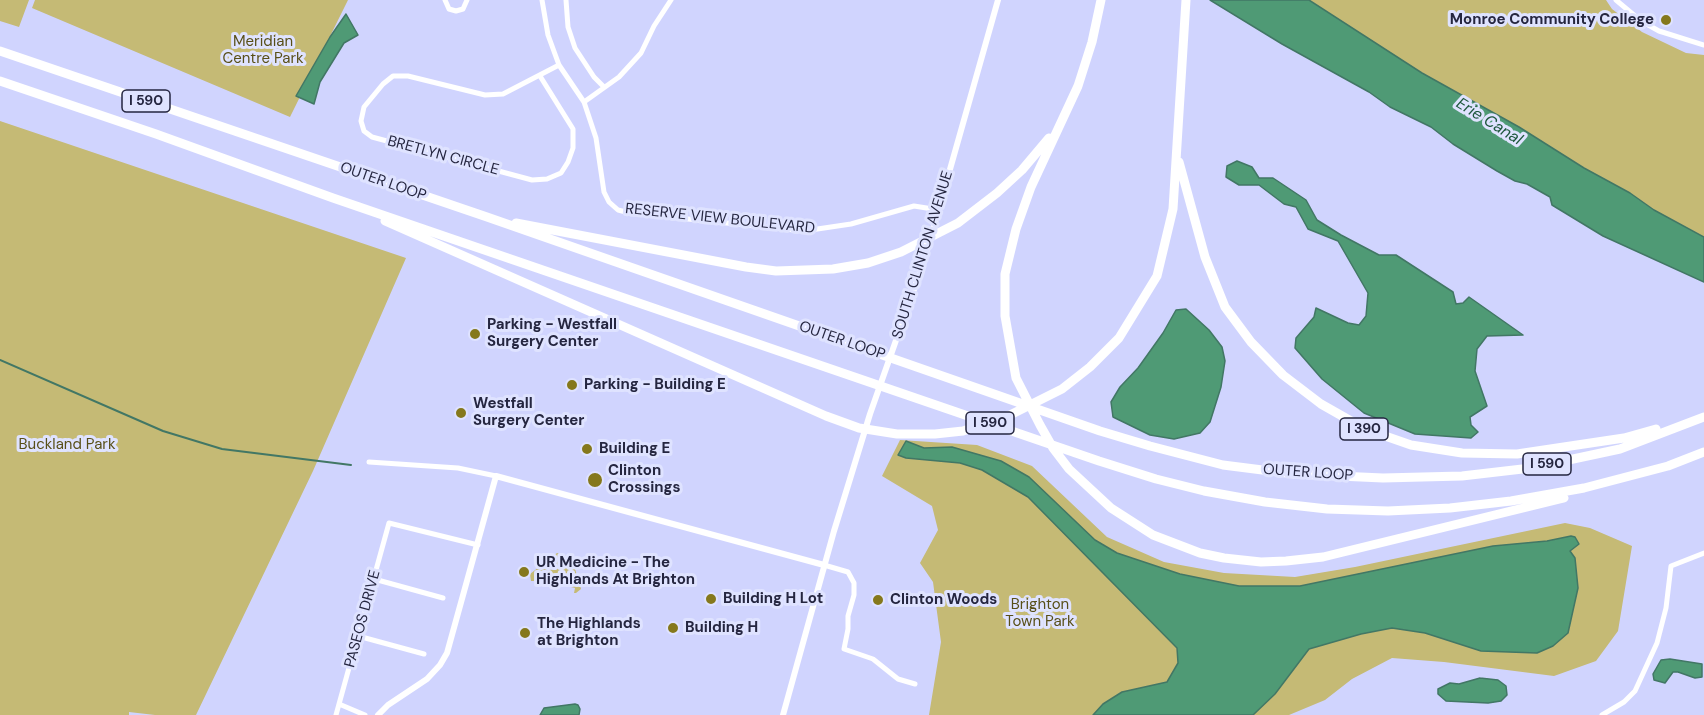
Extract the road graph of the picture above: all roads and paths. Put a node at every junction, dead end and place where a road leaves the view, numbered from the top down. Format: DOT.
graph roads {
  1 [pos="446,0"];
  2 [pos="468,0"];
  3 [pos="542,0"];
  4 [pos="566,0"];
  5 [pos="671,0"];
  6 [pos="998,0"];
  7 [pos="1101,0"];
  8 [pos="1186,0"];
  9 [pos="1616,0"];
  10 [pos="1704,45"];
  11 [pos="0,51"];
  12 [pos="559,65"];
  13 [pos="540,76"];
  14 [pos="0,81"];
  15 [pos="604,87"];
  16 [pos="584,102"];
  17 [pos="1058,127"];
  18 [pos="1177,154"];
  19 [pos="333,198"];
  20 [pos="939,210"];
  21 [pos="487,218"];
  22 [pos="1704,416"];
  23 [pos="1704,453"];
  24 [pos="369,462"];
  25 [pos="1668,466"];
  26 [pos="496,476"];
  27 [pos="478,545"];
  28 [pos="1704,553"];
  29 [pos="824,565"];
  30 [pos="374,579"];
  31 [pos="443,598"];
  32 [pos="358,636"];
  33 [pos="424,654"];
  34 [pos="915,684"];
  35 [pos="339,704"];
  36 [pos="336,715"];
  37 [pos="365,715"];
  38 [pos="378,715"];
  39 [pos="783,715"];
  40 [pos="1602,715"];
  1 -- 2 [label="street"];
  3 -- 12 [label="street, RESERVE VIEW BOULEVARD"];
  4 -- 15 [label="street"];
  5 -- 15 [label="street"];
  6 -- 20 [label="street, SOUTH CLINTON AVENUE"];
  7 -- 17 [label="highway"];
  8 -- 18 [label="highway, I 390"];
  9 -- 10 [label="street"];
  11 -- 21 [label="highway, OUTER LOOP / I 590"];
  12 -- 13 [label="street, BRETLYN CIRCLE"];
  12 -- 16 [label="street, RESERVE VIEW BOULEVARD"];
  13 -- 13 [label="street, BRETLYN CIRCLE"];
  14 -- 19 [label="highway, OUTER LOOP / I 590"];
  15 -- 16 [label="street"];
  16 -- 20 [label="street, RESERVE VIEW BOULEVARD"];
  17 -- 21 [label="highway"];
  17 -- 25 [label="highway"];
  18 -- 19 [label="highway"];
  18 -- 22 [label="highway, I 390"];
  19 -- 25 [label="highway, OUTER LOOP / I 590"];
  20 -- 29 [label="street, SOUTH CLINTON AVENUE"];
  21 -- 22 [label="highway, OUTER LOOP / I 590"];
  23 -- 25 [label="highway, OUTER LOOP"];
  24 -- 26 [label="street"];
  26 -- 27 [label="street"];
  26 -- 29 [label="street"];
  27 -- 30 [label="street, PASEOS DRIVE"];
  27 -- 38 [label="street"];
  28 -- 40 [label="street"];
  29 -- 34 [label="street"];
  29 -- 39 [label="street, SOUTH CLINTON AVENUE"];
  30 -- 31 [label="street"];
  30 -- 32 [label="street, PASEOS DRIVE"];
  32 -- 33 [label="street"];
  32 -- 35 [label="street, PASEOS DRIVE"];
  35 -- 36 [label="street, PASEOS DRIVE"];
  35 -- 37 [label="street"];
}
